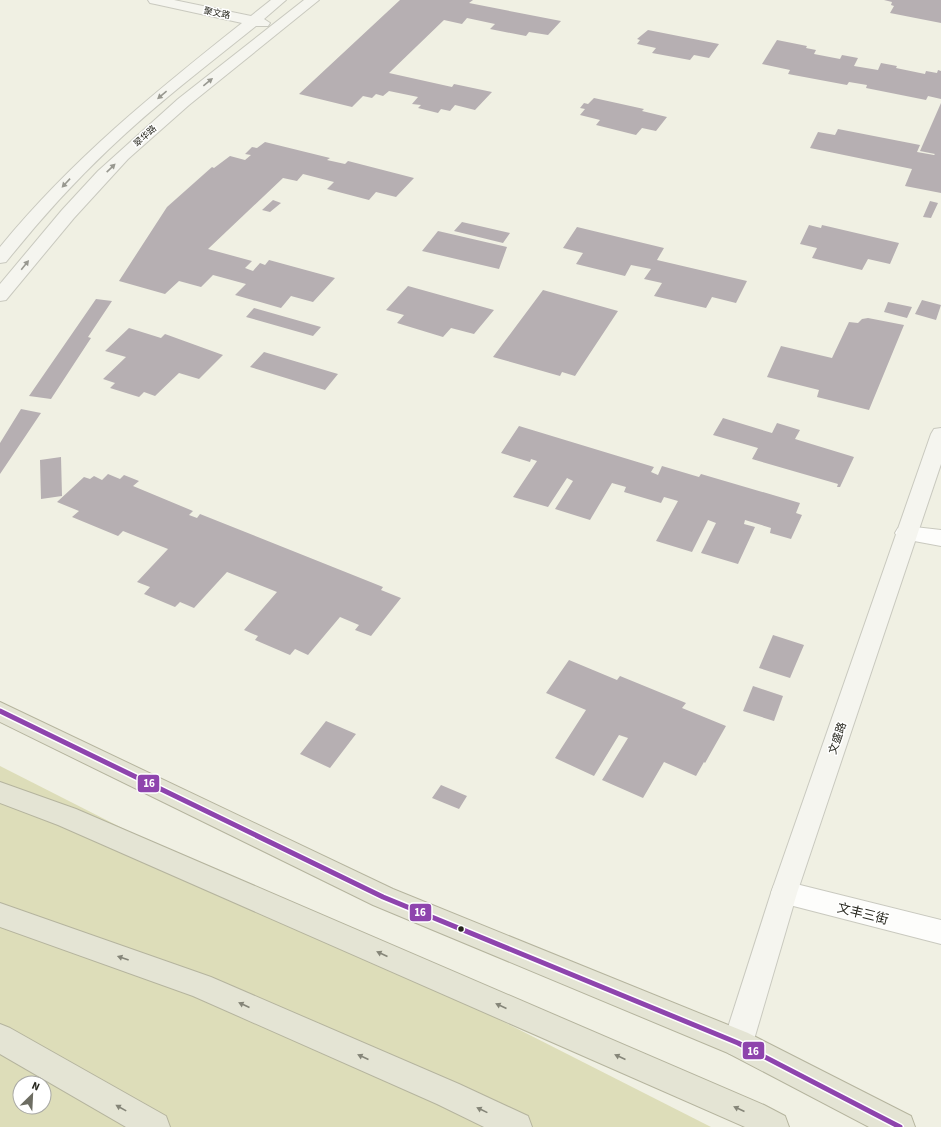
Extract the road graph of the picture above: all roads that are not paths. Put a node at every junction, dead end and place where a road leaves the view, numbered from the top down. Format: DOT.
graph roads {
  1 [pos="155,0"];
  2 [pos="312,0"];
  3 [pos="273,5"];
  4 [pos="253,13"];
  5 [pos="294,14"];
  6 [pos="279,26"];
  7 [pos="0,258"];
  8 [pos="0,296"];
  9 [pos="941,434"];
  10 [pos="906,533"];
  11 [pos="941,538"];
  12 [pos="0,711"];
  13 [pos="0,792"];
  14 [pos="784,893"];
  15 [pos="0,915"];
  16 [pos="941,932"];
  17 [pos="0,1038"];
  18 [pos="738,1043"];
  19 [pos="155,1127"];
  20 [pos="517,1127"];
  21 [pos="774,1127"];
  22 [pos="900,1127"];
  1 -- 4 [label="main road, 聚文路"];
  2 -- 5 [label="main road, 翠华路"];
  3 -- 4 [label="main road, 翠华路"];
  3 -- 5 [label="main road"];
  4 -- 6 [label="main road, 聚文路"];
  4 -- 7 [label="main road, 翠华路, one-way"];
  5 -- 6 [label="main road, 翠华路"];
  8 -- 6 [label="main road, 翠华路, one-way"];
  9 -- 10 [label="main road, 文盛路"];
  10 -- 11 [label="street"];
  10 -- 14 [label="main road, 文盛路"];
  12 -- 18 [label="highway"];
  21 -- 13 [label="highway, one-way"];
  14 -- 16 [label="street, 文丰三街"];
  14 -- 18 [label="main road, 文盛路"];
  20 -- 15 [label="highway, one-way"];
  19 -- 17 [label="highway, one-way"];
  18 -- 22 [label="highway"];
}
